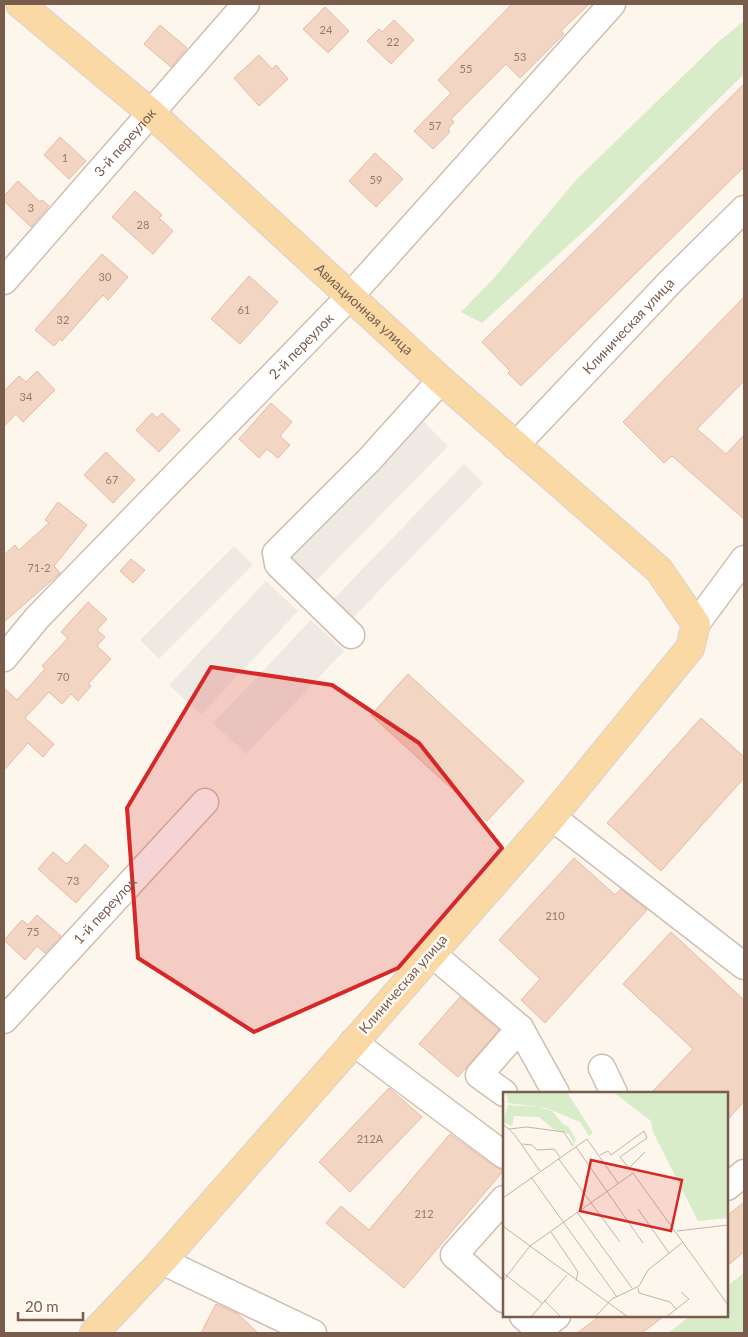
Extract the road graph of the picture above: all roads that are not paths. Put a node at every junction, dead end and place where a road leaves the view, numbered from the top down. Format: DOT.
graph roads {
  1 [pos="20,4"];
  2 [pos="246,4"];
  3 [pos="612,4"];
  4 [pos="151,113"];
  5 [pos="744,210"];
  6 [pos="4,281"];
  7 [pos="350,295"];
  8 [pos="441,380"];
  9 [pos="515,446"];
  10 [pos="744,559"];
  11 [pos="696,624"];
  12 [pos="351,635"];
  13 [pos="4,658"];
  14 [pos="205,802"];
  15 [pos="552,817"];
  16 [pos="431,953"];
  17 [pos="744,966"];
  18 [pos="4,1020"];
  19 [pos="520,1028"];
  20 [pos="353,1042"];
  21 [pos="602,1068"];
  22 [pos="503,1092"];
  23 [pos="555,1092"];
  24 [pos="614,1092"];
  25 [pos="503,1154"];
  26 [pos="744,1173"];
  27 [pos="728,1186"];
  28 [pos="503,1200"];
  29 [pos="162,1261"];
  30 [pos="503,1298"];
  31 [pos="524,1317"];
  32 [pos="556,1317"];
  33 [pos="94,1333"];
  34 [pos="312,1333"];
  1 -- 4 [label="main road, Авиационная улица"];
  2 -- 4 [label="street, 3-й переулок"];
  3 -- 7 [label="street, 2-й переулок"];
  4 -- 6 [label="street, 3-й переулок"];
  4 -- 7 [label="main road, Авиационная улица"];
  5 -- 9 [label="street, Клиническая улица"];
  7 -- 8 [label="main road, Авиационная улица"];
  7 -- 13 [label="street, 2-й переулок"];
  8 -- 9 [label="main road, Авиационная улица"];
  8 -- 12 [label="street"];
  9 -- 11 [label="main road, Авиационная улица"];
  10 -- 11 [label="street"];
  11 -- 15 [label="main road, Клиническая улица"];
  14 -- 18 [label="street, 1-й переулок"];
  15 -- 16 [label="main road, Клиническая улица"];
  15 -- 17 [label="street"];
  16 -- 19 [label="street"];
  16 -- 20 [label="main road, Клиническая улица"];
  19 -- 22 [label="street"];
  19 -- 23 [label="street"];
  20 -- 25 [label="street"];
  20 -- 29 [label="main road, Клиническая улица"];
  21 -- 24 [label="street"];
  26 -- 27 [label="street"];
  28 -- 30 [label="street"];
  29 -- 33 [label="main road, Клиническая улица"];
  29 -- 34 [label="street"];
  31 -- 32 [label="street"];
}
